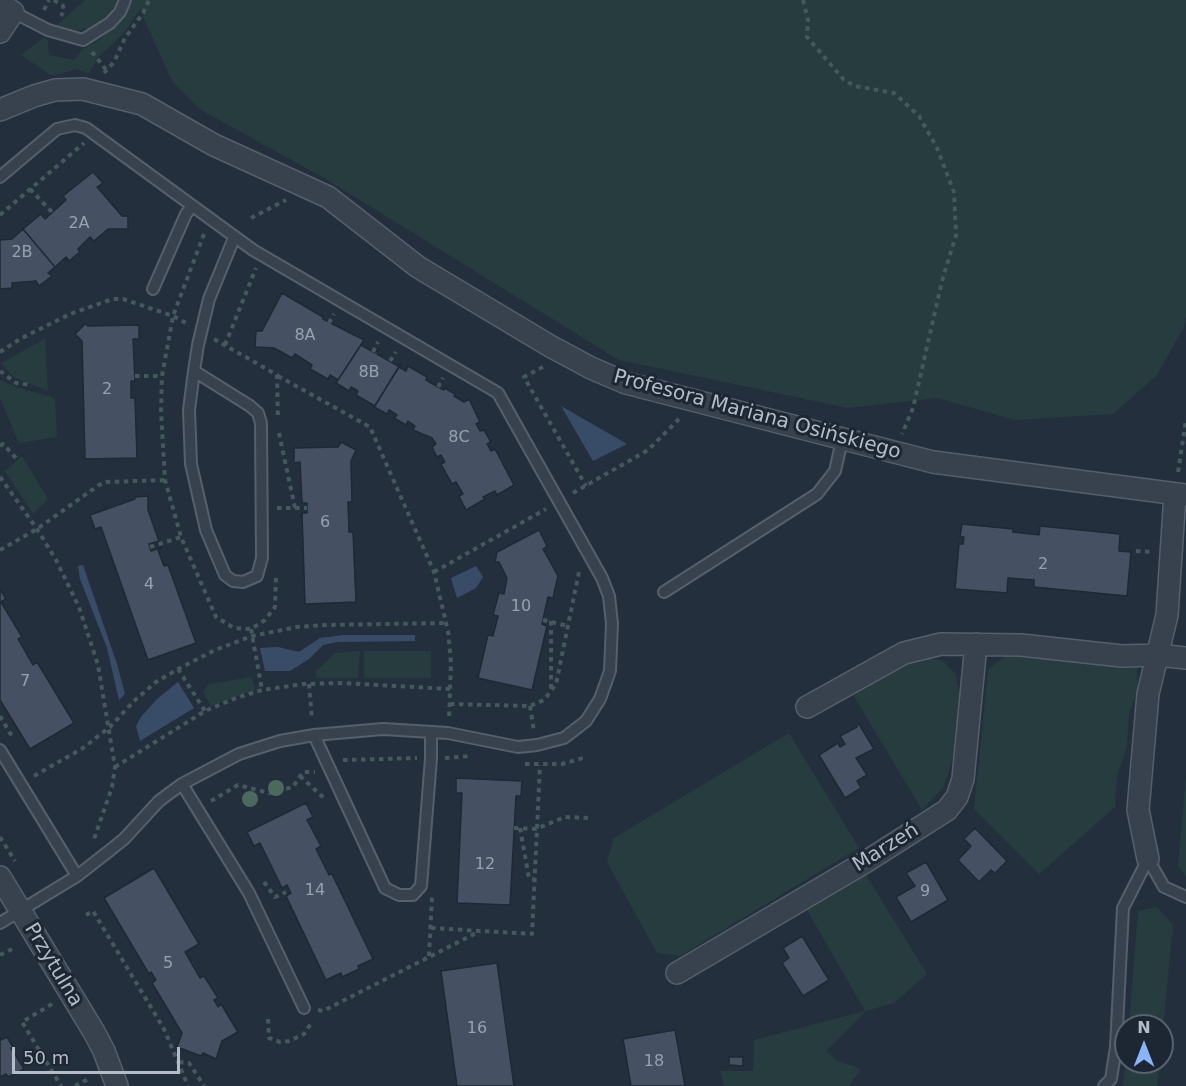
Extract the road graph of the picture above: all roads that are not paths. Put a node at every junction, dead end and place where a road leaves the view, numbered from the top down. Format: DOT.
graph roads {
  1 [pos="125,0"];
  2 [pos="7,8"];
  3 [pos="0,32"];
  4 [pos="0,110"];
  5 [pos="0,177"];
  6 [pos="192,206"];
  7 [pos="234,238"];
  8 [pos="153,289"];
  9 [pos="194,371"];
  10 [pos="842,440"];
  11 [pos="1181,494"];
  12 [pos="664,592"];
  13 [pos="976,644"];
  14 [pos="1158,655"];
  15 [pos="1186,658"];
  16 [pos="807,707"];
  17 [pos="431,732"];
  18 [pos="314,735"];
  19 [pos="0,750"];
  20 [pos="182,784"];
  21 [pos="1148,859"];
  22 [pos="77,876"];
  23 [pos="0,877"];
  24 [pos="1186,897"];
  25 [pos="20,910"];
  26 [pos="0,922"];
  27 [pos="677,973"];
  28 [pos="309,1008"];
  29 [pos="117,1086"];
  30 [pos="1104,1086"];
  1 -- 2 [label="lane"];
  2 -- 3 [label="street"];
  4 -- 10 [label="street, Profesora Mariana Osińskiego"];
  5 -- 6 [label="lane"];
  6 -- 7 [label="lane"];
  6 -- 8 [label="lane"];
  7 -- 9 [label="lane"];
  7 -- 17 [label="lane"];
  9 -- 9 [label="lane"];
  10 -- 11 [label="street, Profesora Mariana Osińskiego"];
  10 -- 12 [label="lane"];
  11 -- 14 [label="street"];
  13 -- 14 [label="street"];
  13 -- 16 [label="street"];
  13 -- 27 [label="street, Marzeń"];
  14 -- 15 [label="street"];
  14 -- 21 [label="street"];
  17 -- 18 [label="lane"];
  17 -- 18 [label="lane"];
  18 -- 20 [label="lane"];
  19 -- 22 [label="lane"];
  20 -- 22 [label="lane"];
  20 -- 28 [label="lane"];
  21 -- 24 [label="lane"];
  21 -- 30 [label="lane"];
  22 -- 25 [label="lane"];
  23 -- 25 [label="street, Przytulna"];
  25 -- 26 [label="lane, Przytulna"];
  25 -- 29 [label="street, Przytulna"];
}
